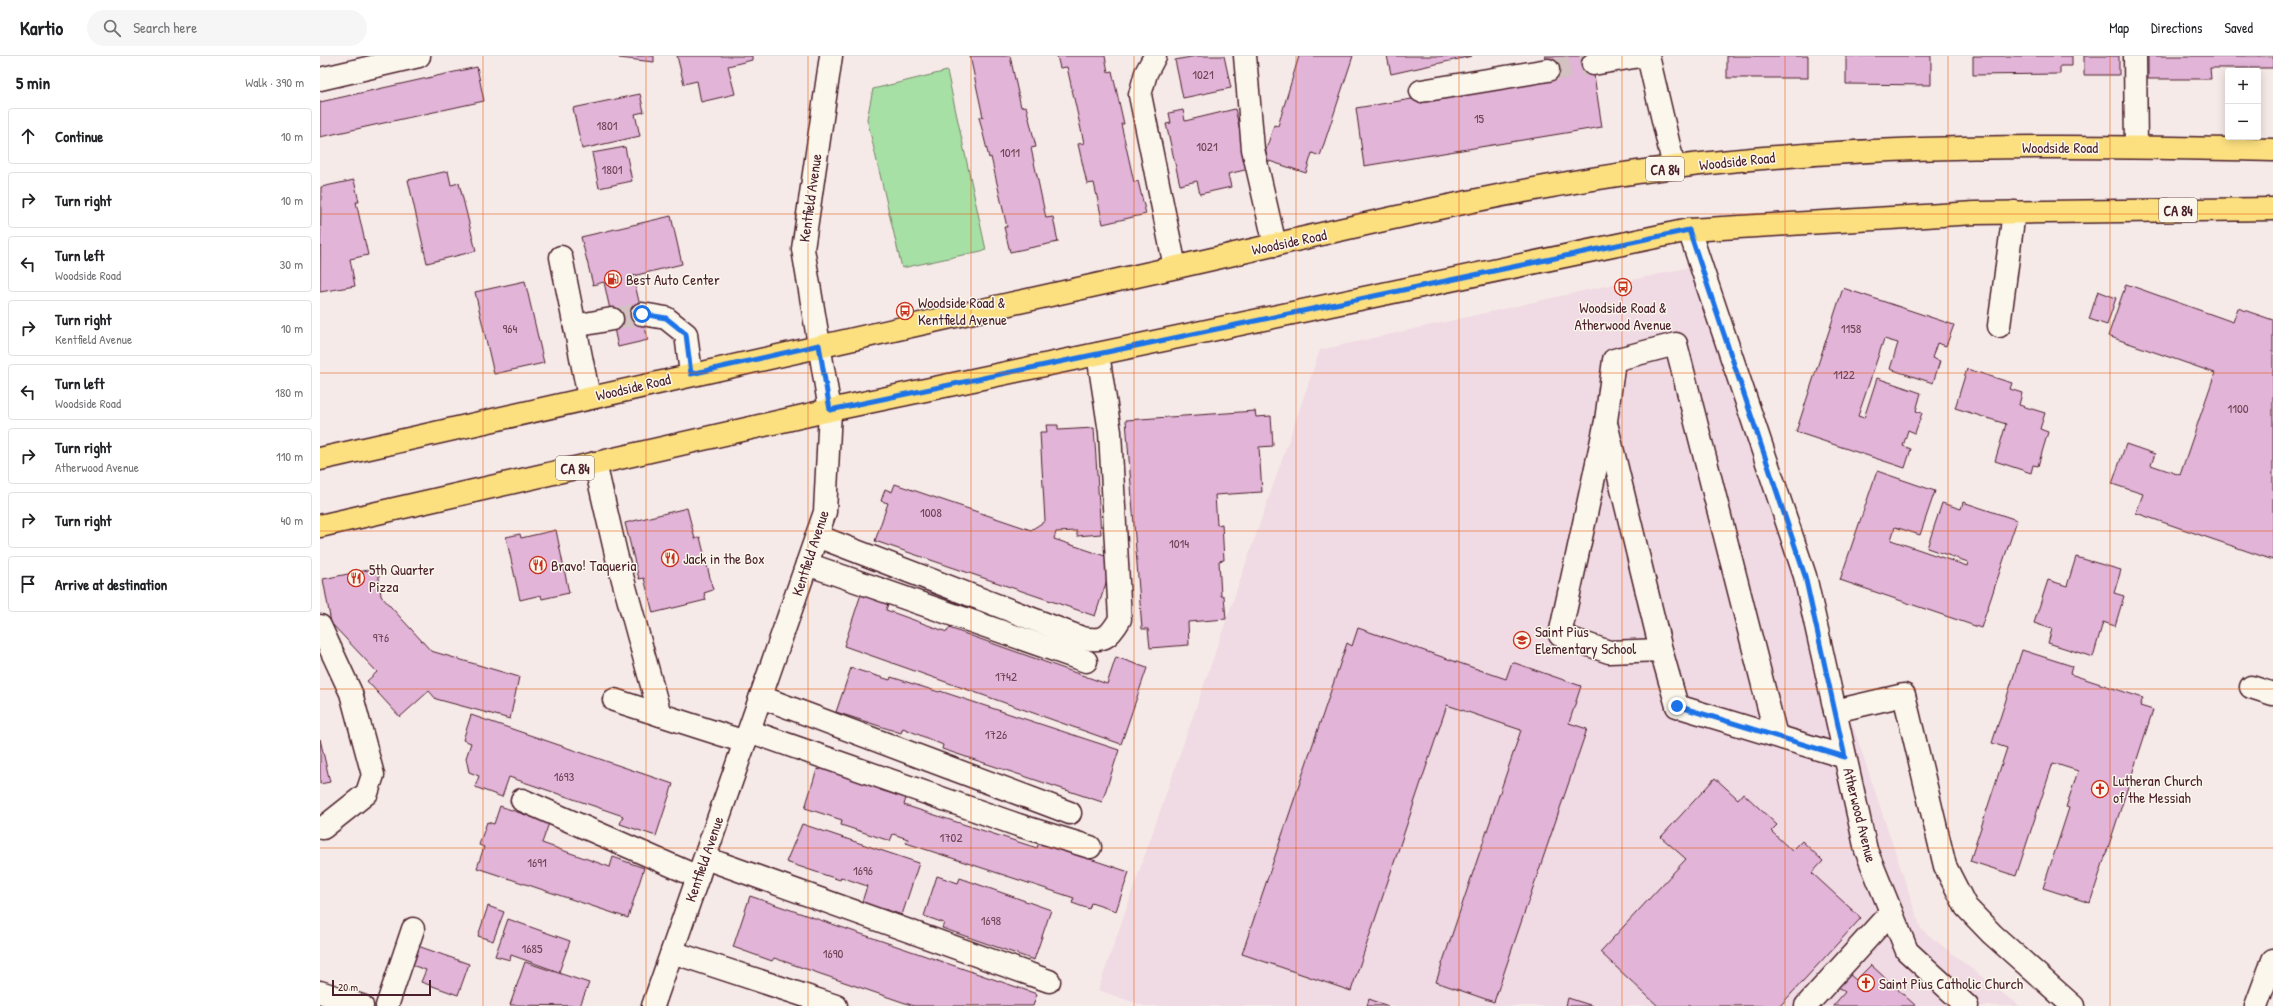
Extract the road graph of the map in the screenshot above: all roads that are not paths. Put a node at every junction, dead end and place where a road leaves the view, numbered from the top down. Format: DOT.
graph roads {
  1 [pos="419,56"];
  2 [pos="831,56"];
  3 [pos="1155,56"];
  4 [pos="1245,56"];
  5 [pos="1640,56"];
  6 [pos="1648,56"];
  7 [pos="2135,56"];
  8 [pos="1593,64"];
  9 [pos="1548,70"];
  10 [pos="320,79"];
  11 [pos="1421,91"];
  12 [pos="2136,147"];
  13 [pos="2273,150"];
  14 [pos="1674,167"];
  15 [pos="2273,209"];
  16 [pos="2014,212"];
  17 [pos="1689,230"];
  18 [pos="1275,245"];
  19 [pos="561,257"];
  20 [pos="1175,267"];
  21 [pos="642,314"];
  22 [pos="612,319"];
  23 [pos="575,326"];
  24 [pos="1999,326"];
  25 [pos="819,345"];
  26 [pos="1098,354"];
  27 [pos="691,374"];
  28 [pos="589,397"];
  29 [pos="830,410"];
  30 [pos="1606,421"];
  31 [pos="320,459"];
  32 [pos="595,463"];
  33 [pos="320,526"];
  34 [pos="817,536"];
  35 [pos="807,564"];
  36 [pos="320,626"];
  37 [pos="1661,650"];
  38 [pos="1086,661"];
  39 [pos="2251,687"];
  40 [pos="2273,694"];
  41 [pos="761,697"];
  42 [pos="614,700"];
  43 [pos="1835,711"];
  44 [pos="660,715"];
  45 [pos="1776,736"];
  46 [pos="747,737"];
  47 [pos="1845,757"];
  48 [pos="522,800"];
  49 [pos="1070,813"];
  50 [pos="323,828"];
  51 [pos="1090,847"];
  52 [pos="702,867"];
  53 [pos="1891,912"];
  54 [pos="413,929"];
  55 [pos="672,952"];
  56 [pos="2273,960"];
  57 [pos="1049,981"];
  58 [pos="320,992"];
  59 [pos="362,1006"];
  60 [pos="386,1006"];
  61 [pos="653,1006"];
  62 [pos="836,1006"];
  63 [pos="1806,1006"];
  64 [pos="1967,1006"];
  65 [pos="2073,1006"];
  66 [pos="2256,1006"];
  1 -- 10 [label="street"];
  2 -- 25 [label="street, Kentfield Avenue"];
  3 -- 20 [label="street"];
  4 -- 18 [label="street"];
  5 -- 8 [label="street"];
  6 -- 14 [label="street"];
  7 -- 12 [label="street"];
  9 -- 11 [label="street"];
  12 -- 13 [label="main road, Woodside Road / CA 84"];
  12 -- 14 [label="main road, Woodside Road / CA 84"];
  14 -- 18 [label="main road, Woodside Road / CA 84"];
  15 -- 16 [label="main road, CA 84"];
  16 -- 17 [label="main road, CA 84"];
  16 -- 24 [label="street"];
  17 -- 26 [label="main road, CA 84"];
  17 -- 43 [label="street, Atherwood Avenue"];
  18 -- 20 [label="main road, Woodside Road / CA 84"];
  19 -- 23 [label="street"];
  20 -- 25 [label="main road, Woodside Road / CA 84"];
  21 -- 27 [label="street"];
  22 -- 23 [label="street"];
  23 -- 28 [label="street"];
  25 -- 27 [label="main road, Woodside Road / CA 84"];
  25 -- 29 [label="street, Kentfield Avenue"];
  26 -- 29 [label="main road, CA 84"];
  26 -- 34 [label="street"];
  27 -- 28 [label="main road, Woodside Road / CA 84"];
  28 -- 31 [label="main road, Woodside Road / CA 84"];
  29 -- 32 [label="main road, CA 84"];
  29 -- 34 [label="street, Kentfield Avenue"];
  30 -- 37 [label="street"];
  30 -- 37 [label="street"];
  30 -- 45 [label="street"];
  32 -- 33 [label="main road, CA 84"];
  32 -- 44 [label="street"];
  34 -- 35 [label="street, Kentfield Avenue"];
  35 -- 38 [label="street"];
  35 -- 41 [label="street, Kentfield Avenue"];
  36 -- 50 [label="street"];
  37 -- 45 [label="street"];
  39 -- 40 [label="street"];
  41 -- 46 [label="street, Kentfield Avenue"];
  41 -- 49 [label="street"];
  42 -- 44 [label="street"];
  43 -- 47 [label="street, Atherwood Avenue"];
  43 -- 65 [label="street"];
  44 -- 46 [label="street"];
  45 -- 47 [label="street"];
  46 -- 51 [label="street"];
  46 -- 52 [label="street, Kentfield Avenue"];
  47 -- 53 [label="street, Atherwood Avenue"];
  48 -- 52 [label="street"];
  52 -- 55 [label="street, Kentfield Avenue"];
  52 -- 57 [label="street"];
  53 -- 63 [label="street"];
  53 -- 64 [label="street, Atherwood Avenue"];
  54 -- 60 [label="street"];
  55 -- 61 [label="street, Kentfield Avenue"];
  55 -- 62 [label="street"];
  56 -- 66 [label="street"];
  58 -- 59 [label="street"];
}
